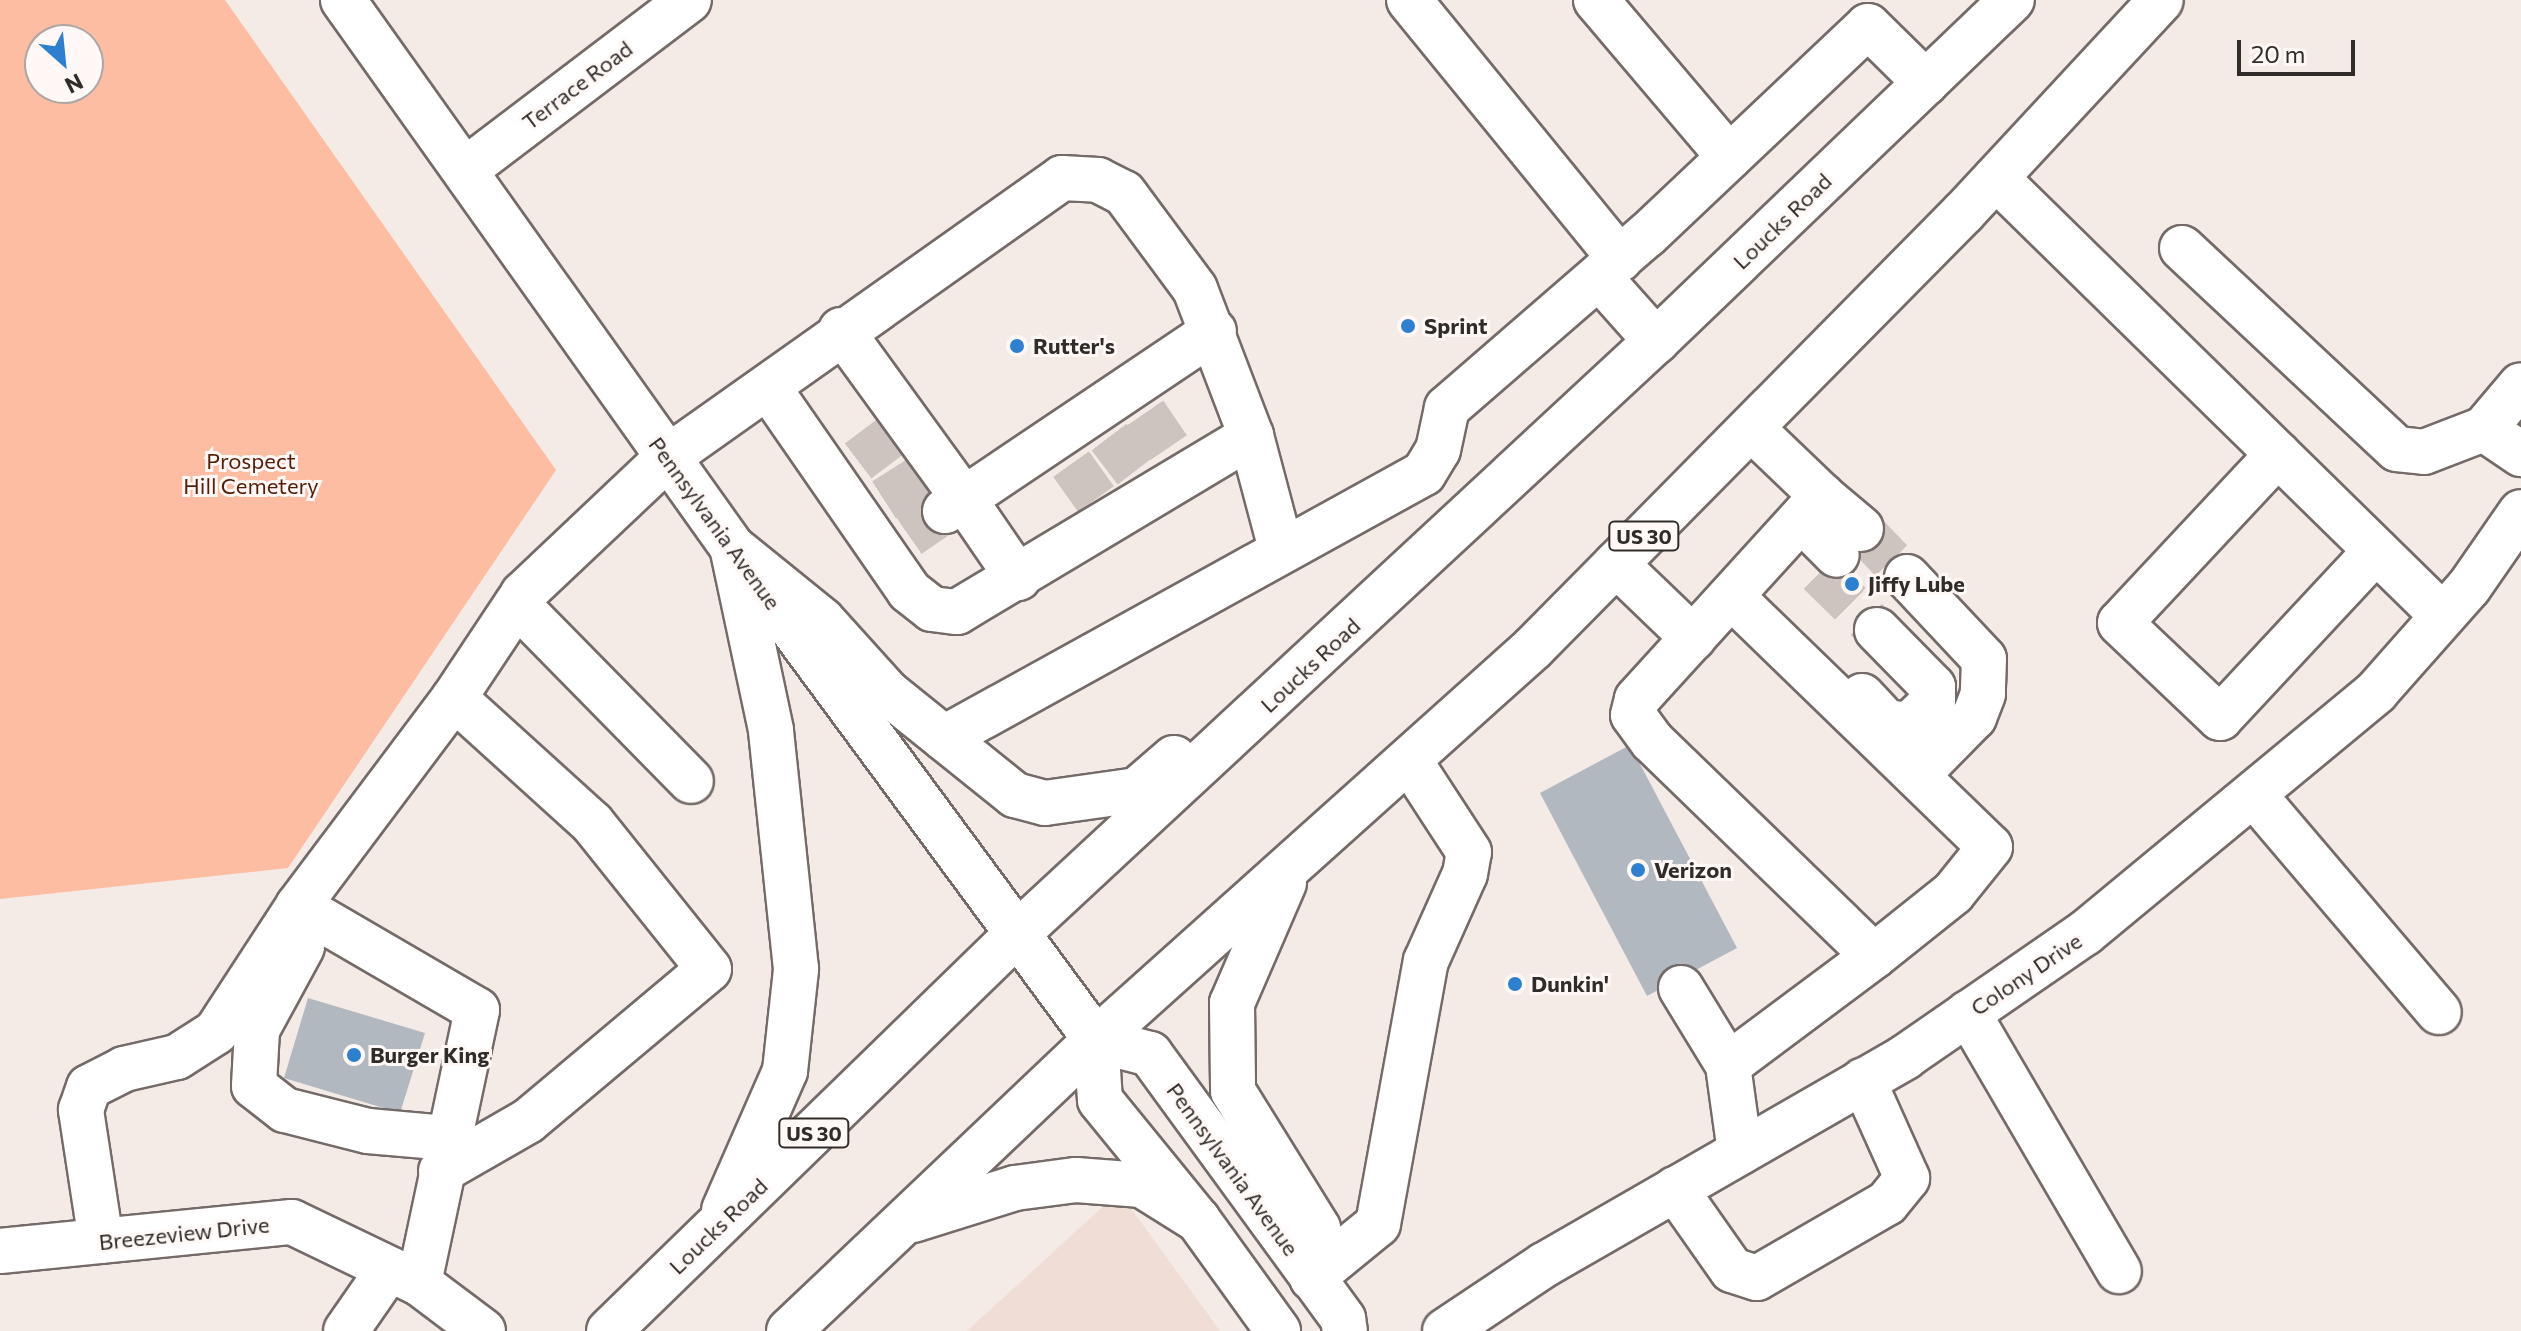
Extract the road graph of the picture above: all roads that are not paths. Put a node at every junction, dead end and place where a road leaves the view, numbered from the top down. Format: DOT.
graph roads {
  1 [pos="343,0"];
  2 [pos="1409,0"];
  3 [pos="1596,0"];
  4 [pos="2012,0"];
  5 [pos="2161,0"];
  6 [pos="682,2"];
  7 [pos="1868,13"];
  8 [pos="1926,83"];
  9 [pos="1729,157"];
  10 [pos="465,170"];
  11 [pos="1996,178"];
  12 [pos="2182,248"];
  13 [pos="1610,268"];
  14 [pos="841,330"];
  15 [pos="1214,331"];
  16 [pos="1656,341"];
  17 [pos="2521,385"];
  18 [pos="768,387"];
  19 [pos="1751,428"];
  20 [pos="2484,429"];
  21 [pos="1251,436"];
  22 [pos="1140,443"];
  23 [pos="2278,454"];
  24 [pos="2521,454"];
  25 [pos="668,457"];
  26 [pos="942,487"];
  27 [pos="2521,512"];
  28 [pos="1803,519"];
  29 [pos="732,547"];
  30 [pos="1281,549"];
  31 [pos="2376,551"];
  32 [pos="1616,564"];
  33 [pos="1018,578"];
  34 [pos="517,604"];
  35 [pos="1746,607"];
  36 [pos="2442,615"];
  37 [pos="1693,638"];
  38 [pos="1329,648"];
  39 [pos="454,698"];
  40 [pos="944,738"];
  41 [pos="1409,760"];
  42 [pos="1904,762"];
  43 [pos="691,781"];
  44 [pos="2254,795"];
  45 [pos="1292,866"];
  46 [pos="308,911"];
  47 [pos="1018,933"];
  48 [pos="1874,956"];
  49 [pos="1681,988"];
  50 [pos="2439,1012"];
  51 [pos="1968,1013"];
  52 [pos="1096,1040"];
  53 [pos="1728,1065"];
  54 [pos="1863,1080"];
  55 [pos="1740,1152"];
  56 [pos="444,1155"];
  57 [pos="1675,1189"];
  58 [pos="1198,1220"];
  59 [pos="903,1223"];
  60 [pos="715,1230"];
  61 [pos="101,1241"];
  62 [pos="0,1251"];
  63 [pos="2119,1271"];
  64 [pos="404,1276"];
  65 [pos="1312,1278"];
  66 [pos="346,1331"];
  67 [pos="483,1331"];
  68 [pos="609,1331"];
  69 [pos="789,1331"];
  70 [pos="1278,1331"];
  71 [pos="1345,1331"];
  72 [pos="1445,1331"];
  1 -- 10 [label="main road, Pennsylvania Avenue"];
  2 -- 13 [label="main road"];
  3 -- 9 [label="main road"];
  4 -- 8 [label="main road, Loucks Road / US 30"];
  5 -- 11 [label="main road, US 30"];
  6 -- 10 [label="main road, Terrace Road"];
  7 -- 8 [label="main road"];
  7 -- 9 [label="main road"];
  8 -- 16 [label="main road, Loucks Road / US 30"];
  9 -- 13 [label="main road"];
  10 -- 25 [label="main road, Pennsylvania Avenue"];
  11 -- 19 [label="main road, US 30"];
  11 -- 23 [label="main road"];
  12 -- 20 [label="main road"];
  13 -- 16 [label="main road"];
  13 -- 30 [label="main road"];
  14 -- 15 [label="main road"];
  14 -- 18 [label="main road"];
  14 -- 26 [label="main road"];
  15 -- 21 [label="main road"];
  15 -- 22 [label="main road"];
  16 -- 38 [label="main road, Loucks Road / US 30"];
  17 -- 20 [label="main road"];
  18 -- 25 [label="main road"];
  18 -- 33 [label="main road"];
  19 -- 28 [label="main road"];
  19 -- 32 [label="main road, US 30"];
  20 -- 24 [label="main road"];
  21 -- 22 [label="main road"];
  21 -- 30 [label="main road"];
  22 -- 26 [label="main road"];
  22 -- 33 [label="main road"];
  23 -- 31 [label="main road"];
  23 -- 31 [label="main road"];
  25 -- 29 [label="main road, Pennsylvania Avenue"];
  25 -- 34 [label="main road"];
  26 -- 33 [label="main road"];
  27 -- 36 [label="main road, Colony Drive"];
  28 -- 28 [label="main road"];
  28 -- 35 [label="main road"];
  29 -- 40 [label="main road"];
  29 -- 47 [label="main road, Pennsylvania Avenue"];
  29 -- 60 [label="main road"];
  30 -- 40 [label="main road"];
  31 -- 36 [label="main road"];
  32 -- 37 [label="main road"];
  32 -- 41 [label="main road, US 30"];
  34 -- 39 [label="main road"];
  34 -- 43 [label="main road"];
  35 -- 37 [label="main road"];
  35 -- 42 [label="main road"];
  35 -- 42 [label="main road"];
  36 -- 44 [label="main road, Colony Drive"];
  37 -- 48 [label="main road"];
  38 -- 40 [label="main road"];
  38 -- 47 [label="main road, Loucks Road / US 30"];
  39 -- 46 [label="main road"];
  39 -- 56 [label="main road"];
  41 -- 45 [label="main road, US 30"];
  41 -- 65 [label="main road"];
  42 -- 48 [label="main road"];
  44 -- 50 [label="main road"];
  44 -- 51 [label="main road, Colony Drive"];
  45 -- 52 [label="main road, US 30"];
  45 -- 65 [label="main road"];
  46 -- 56 [label="main road"];
  46 -- 56 [label="main road"];
  46 -- 61 [label="main road"];
  47 -- 52 [label="main road, Pennsylvania Avenue"];
  47 -- 60 [label="main road, Loucks Road / US 30"];
  48 -- 53 [label="main road"];
  49 -- 53 [label="main road"];
  51 -- 54 [label="main road, Colony Drive"];
  51 -- 63 [label="main road"];
  52 -- 58 [label="main road"];
  52 -- 59 [label="main road, US 30"];
  52 -- 65 [label="main road, Pennsylvania Avenue"];
  53 -- 55 [label="main road"];
  54 -- 55 [label="main road, Colony Drive"];
  54 -- 57 [label="main road"];
  55 -- 57 [label="main road, Colony Drive"];
  56 -- 64 [label="main road"];
  57 -- 72 [label="main road, Colony Drive"];
  58 -- 59 [label="main road"];
  58 -- 70 [label="main road"];
  59 -- 69 [label="main road, US 30"];
  60 -- 68 [label="main road, Loucks Road / US 30"];
  61 -- 62 [label="main road, Breezeview Drive"];
  61 -- 64 [label="main road, Breezeview Drive"];
  64 -- 66 [label="main road"];
  64 -- 67 [label="main road, Breezeview Drive"];
  65 -- 71 [label="main road, Pennsylvania Avenue"];
}
